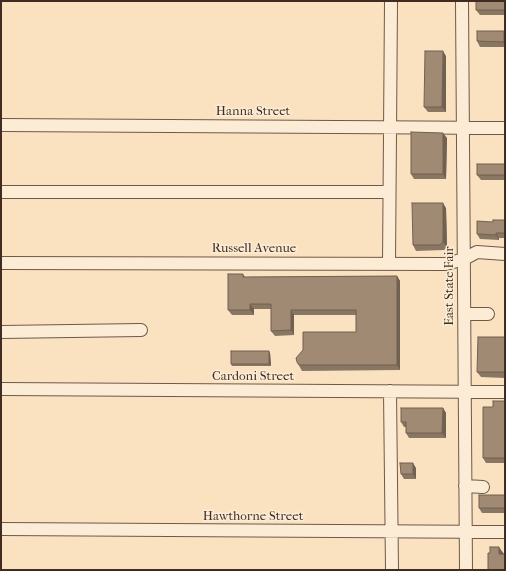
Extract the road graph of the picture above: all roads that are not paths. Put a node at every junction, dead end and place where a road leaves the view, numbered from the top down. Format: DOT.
graph roads {
  1 [pos="391,1"];
  2 [pos="462,1"];
  3 [pos="1,125"];
  4 [pos="389,127"];
  5 [pos="464,127"];
  6 [pos="505,128"];
  7 [pos="1,192"];
  8 [pos="389,192"];
  9 [pos="505,254"];
  10 [pos="464,259"];
  11 [pos="1,263"];
  12 [pos="389,264"];
  13 [pos="464,314"];
  14 [pos="488,314"];
  15 [pos="141,330"];
  16 [pos="1,332"];
  17 [pos="1,389"];
  18 [pos="390,391"];
  19 [pos="465,392"];
  20 [pos="505,392"];
  21 [pos="465,486"];
  22 [pos="483,487"];
  23 [pos="1,529"];
  24 [pos="392,531"];
  25 [pos="465,531"];
  26 [pos="505,532"];
  27 [pos="392,570"];
  28 [pos="466,570"];
  1 -- 4 [label="street"];
  2 -- 5 [label="street, East State Fair"];
  3 -- 4 [label="street, Hanna Street"];
  4 -- 5 [label="street, Hanna Street"];
  4 -- 8 [label="street"];
  5 -- 6 [label="street, Hanna Street"];
  5 -- 10 [label="street, East State Fair"];
  7 -- 8 [label="street"];
  8 -- 12 [label="street"];
  9 -- 10 [label="street, Russell Avenue"];
  10 -- 12 [label="street, Russell Avenue"];
  10 -- 13 [label="street, East State Fair"];
  11 -- 12 [label="street, Russell Avenue"];
  13 -- 14 [label="street"];
  13 -- 19 [label="street, East State Fair"];
  15 -- 16 [label="street"];
  17 -- 18 [label="street, Cardoni Street"];
  18 -- 19 [label="street, Cardoni Street"];
  18 -- 24 [label="street"];
  19 -- 20 [label="street, Cardoni Street"];
  19 -- 21 [label="street, East State Fair"];
  21 -- 22 [label="street"];
  21 -- 25 [label="street, East State Fair"];
  23 -- 24 [label="street, Hawthorne Street"];
  24 -- 25 [label="street, Hawthorne Street"];
  24 -- 27 [label="street"];
  25 -- 26 [label="street, Hawthorne Street"];
  25 -- 28 [label="street, East State Fair"];
}
